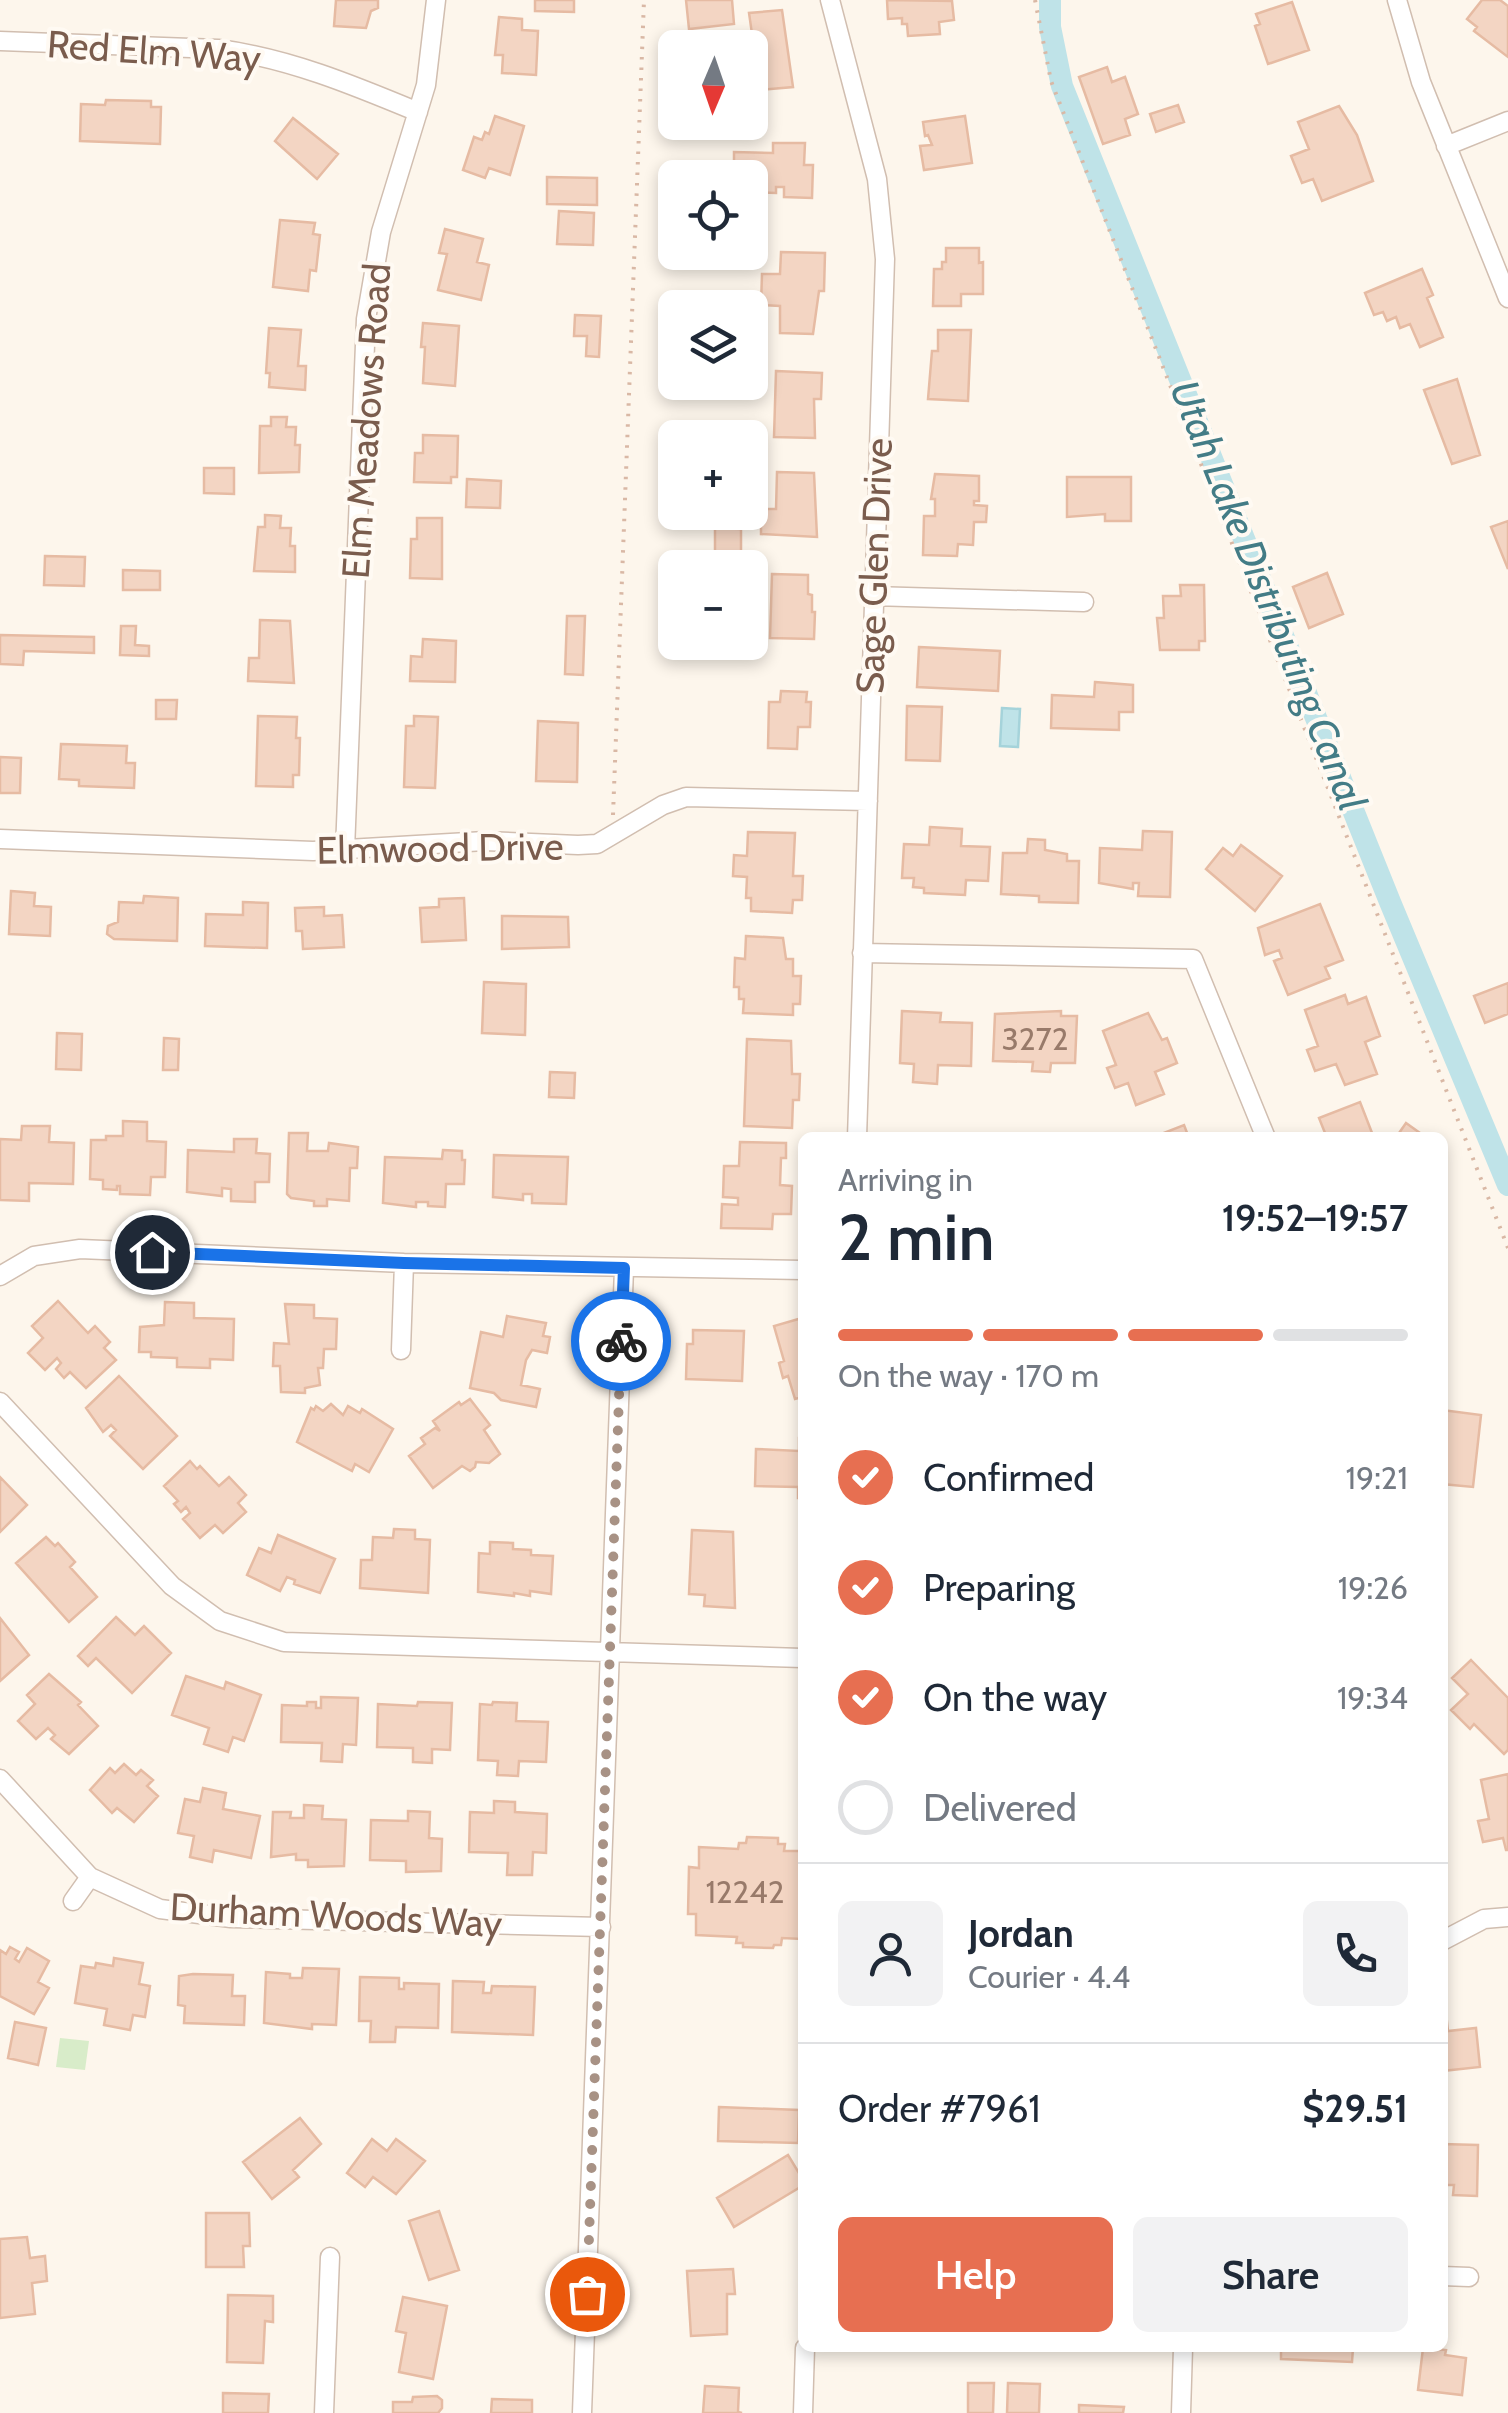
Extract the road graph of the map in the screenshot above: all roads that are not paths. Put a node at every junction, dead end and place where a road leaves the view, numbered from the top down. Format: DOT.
graph roads {
  1 [pos="436,0"];
  2 [pos="830,0"];
  3 [pos="1397,0"];
  4 [pos="0,41"];
  5 [pos="418,112"];
  6 [pos="1508,121"];
  7 [pos="1446,146"];
  8 [pos="1508,298"];
  9 [pos="872,596"];
  10 [pos="1084,602"];
  11 [pos="868,801"];
  12 [pos="0,840"];
  13 [pos="345,850"];
  14 [pos="862,954"];
  15 [pos="857,1132"];
  16 [pos="1264,1132"];
  17 [pos="404,1263"];
  18 [pos="624,1268"];
  19 [pos="798,1270"];
  20 [pos="0,1276"];
  21 [pos="401,1350"];
  22 [pos="0,1402"];
  23 [pos="610,1655"];
  24 [pos="798,1658"];
  25 [pos="0,1779"];
  26 [pos="90,1877"];
  27 [pos="72,1901"];
  28 [pos="1508,1917"];
  29 [pos="601,1927"];
  30 [pos="1448,1938"];
  31 [pos="330,2258"];
  32 [pos="1448,2276"];
  33 [pos="1468,2277"];
  34 [pos="805,2352"];
  35 [pos="1184,2352"];
  36 [pos="324,2413"];
  37 [pos="582,2413"];
  38 [pos="803,2413"];
  39 [pos="1181,2413"];
  1 -- 5 [label="street, Elm Meadows Road"];
  2 -- 9 [label="street, Sage Glen Drive"];
  3 -- 7 [label="street"];
  4 -- 5 [label="street, Red Elm Way"];
  5 -- 13 [label="street, Elm Meadows Road"];
  6 -- 7 [label="street"];
  7 -- 8 [label="street"];
  9 -- 10 [label="street"];
  9 -- 11 [label="street, Sage Glen Drive"];
  11 -- 13 [label="street, Elmwood Drive"];
  11 -- 14 [label="street, Sage Glen Drive"];
  12 -- 13 [label="street, Elmwood Drive"];
  14 -- 15 [label="street, Sage Glen Drive"];
  14 -- 16 [label="street"];
  17 -- 18 [label="street"];
  17 -- 20 [label="street"];
  17 -- 21 [label="street"];
  18 -- 19 [label="street"];
  18 -- 23 [label="street"];
  22 -- 23 [label="street"];
  23 -- 24 [label="street"];
  23 -- 29 [label="street"];
  25 -- 26 [label="street, Durham Woods Way"];
  26 -- 27 [label="street"];
  26 -- 29 [label="street, Durham Woods Way"];
  28 -- 30 [label="street"];
  29 -- 37 [label="street"];
  31 -- 36 [label="street"];
  32 -- 33 [label="street"];
  34 -- 38 [label="street"];
  35 -- 39 [label="street"];
}
